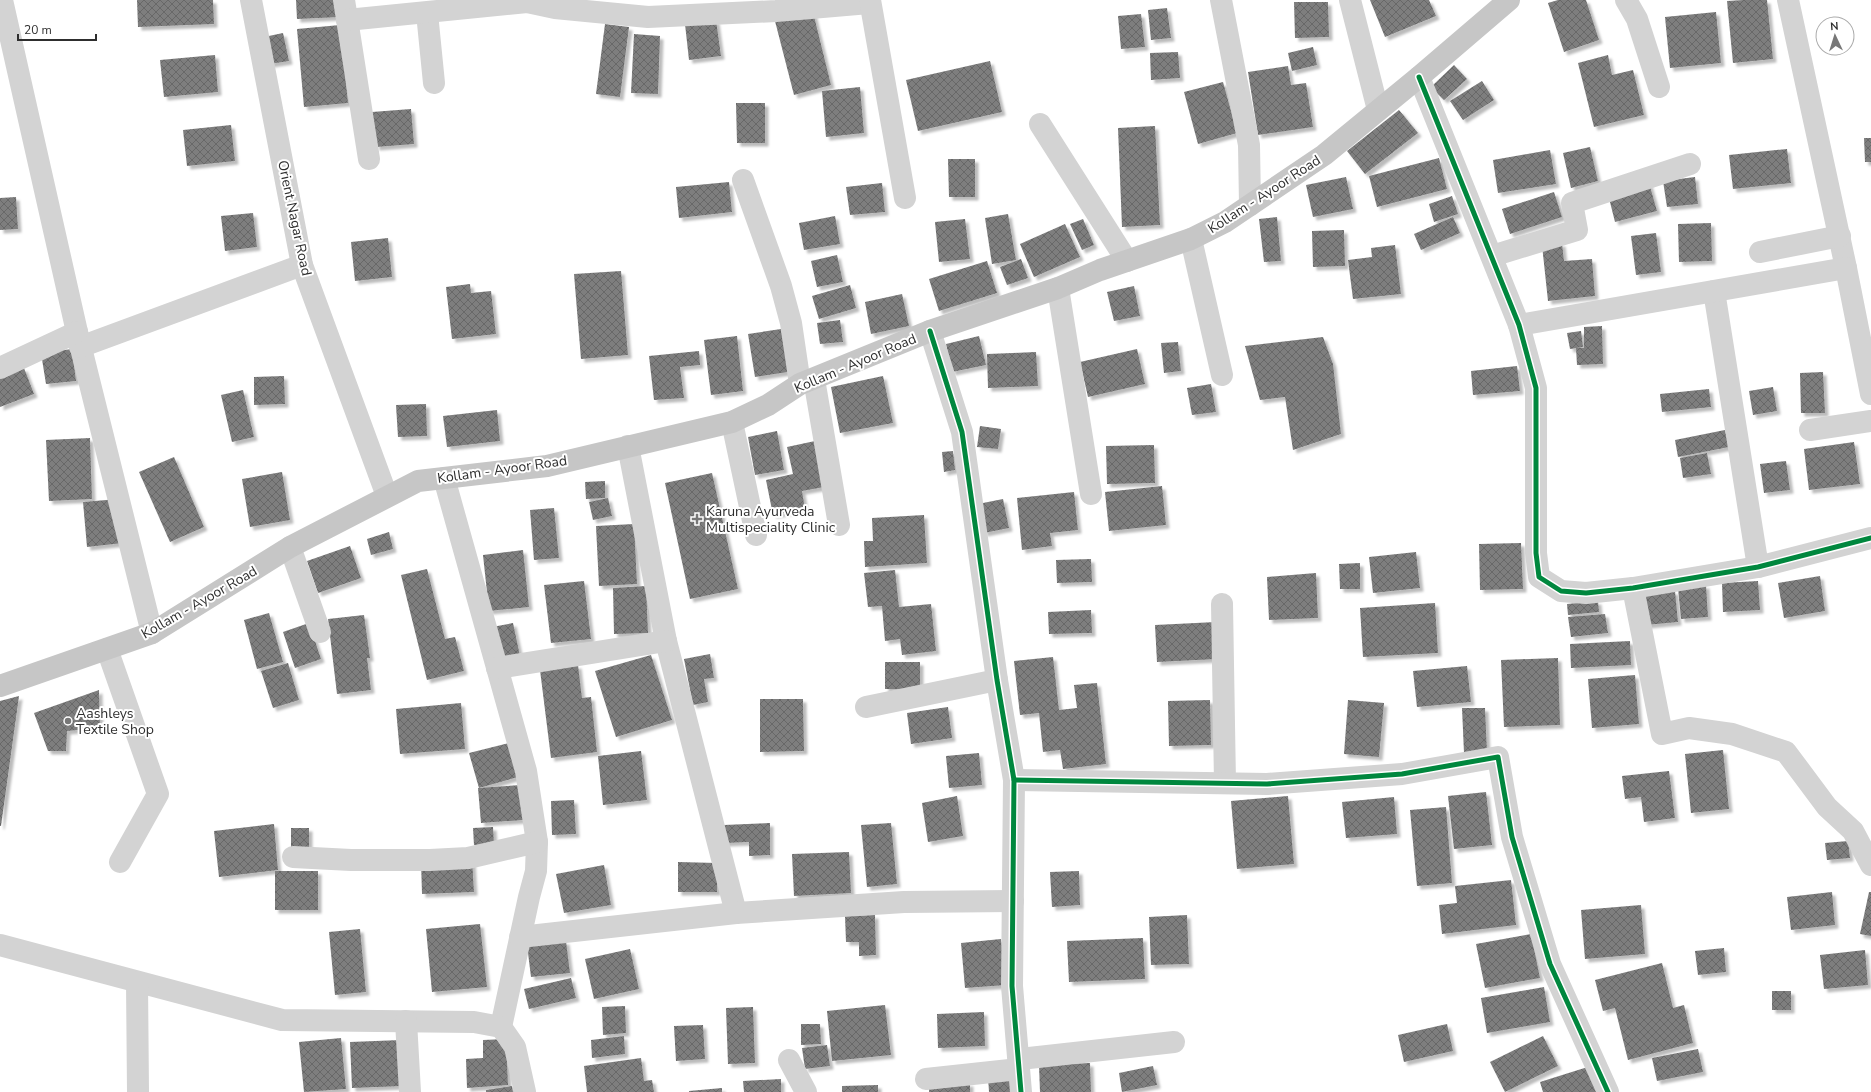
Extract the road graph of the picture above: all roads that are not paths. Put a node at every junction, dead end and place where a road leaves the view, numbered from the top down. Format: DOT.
graph roads {
  1 [pos="2,0"];
  2 [pos="251,0"];
  3 [pos="1221,0"];
  4 [pos="1350,0"];
  5 [pos="1509,0"];
  6 [pos="1626,0"];
  7 [pos="1788,0"];
  8 [pos="526,1"];
  9 [pos="870,2"];
  10 [pos="675,8"];
  11 [pos="346,10"];
  12 [pos="427,13"];
  13 [pos="1419,77"];
  14 [pos="434,83"];
  15 [pos="1659,87"];
  16 [pos="1378,110"];
  17 [pos="1040,124"];
  18 [pos="369,159"];
  19 [pos="1690,164"];
  20 [pos="743,180"];
  21 [pos="905,198"];
  22 [pos="1250,204"];
  23 [pos="1840,236"];
  24 [pos="1191,239"];
  25 [pos="1760,252"];
  26 [pos="1492,256"];
  27 [pos="1127,261"];
  28 [pos="302,265"];
  29 [pos="1846,268"];
  30 [pos="1058,288"];
  31 [pos="1714,292"];
  32 [pos="1864,315"];
  33 [pos="1519,325"];
  34 [pos="930,331"];
  35 [pos="78,340"];
  36 [pos="0,368"];
  37 [pos="1222,375"];
  38 [pos="807,382"];
  39 [pos="1871,394"];
  40 [pos="1871,420"];
  41 [pos="732,422"];
  42 [pos="1810,430"];
  43 [pos="628,446"];
  44 [pos="444,478"];
  45 [pos="1091,494"];
  46 [pos="387,496"];
  47 [pos="839,525"];
  48 [pos="756,535"];
  49 [pos="1871,538"];
  50 [pos="290,547"];
  51 [pos="1758,567"];
  52 [pos="1633,588"];
  53 [pos="1222,604"];
  54 [pos="320,632"];
  55 [pos="152,633"];
  56 [pos="666,641"];
  57 [pos="107,649"];
  58 [pos="497,668"];
  59 [pos="997,680"];
  60 [pos="0,686"];
  61 [pos="866,707"];
  62 [pos="1014,780"];
  63 [pos="1225,783"];
  64 [pos="537,842"];
  65 [pos="293,857"];
  66 [pos="120,862"];
  67 [pos="1871,865"];
  68 [pos="1013,901"];
  69 [pos="736,913"];
  70 [pos="520,937"];
  71 [pos="0,945"];
  72 [pos="137,982"];
  73 [pos="406,1021"];
  74 [pos="500,1027"];
  75 [pos="1174,1042"];
  76 [pos="790,1060"];
  77 [pos="1019,1064"];
  78 [pos="926,1079"];
  79 [pos="138,1092"];
  80 [pos="410,1092"];
  81 [pos="525,1092"];
  82 [pos="806,1092"];
  83 [pos="1021,1092"];
  84 [pos="1608,1092"];
  1 -- 35 [label="street"];
  2 -- 28 [label="street, Orient Nagar Road"];
  3 -- 22 [label="street"];
  4 -- 16 [label="street"];
  5 -- 13 [label="main road, Kollam - Ayoor Road"];
  6 -- 15 [label="street"];
  7 -- 23 [label="street"];
  8 -- 10 [label="street"];
  8 -- 12 [label="street"];
  9 -- 10 [label="street"];
  9 -- 21 [label="street"];
  11 -- 12 [label="street"];
  11 -- 18 [label="street"];
  12 -- 14 [label="street"];
  13 -- 16 [label="main road, Kollam - Ayoor Road"];
  13 -- 26 [label="street"];
  16 -- 22 [label="main road, Kollam - Ayoor Road"];
  17 -- 27 [label="street"];
  19 -- 26 [label="street"];
  20 -- 38 [label="street"];
  22 -- 24 [label="main road, Kollam - Ayoor Road"];
  23 -- 25 [label="street"];
  23 -- 29 [label="street"];
  24 -- 27 [label="main road, Kollam - Ayoor Road"];
  24 -- 37 [label="street"];
  26 -- 33 [label="street"];
  27 -- 30 [label="main road, Kollam - Ayoor Road"];
  28 -- 35 [label="street"];
  28 -- 46 [label="street, Orient Nagar Road"];
  29 -- 31 [label="street"];
  29 -- 32 [label="street"];
  30 -- 34 [label="main road, Kollam - Ayoor Road"];
  30 -- 45 [label="street"];
  31 -- 33 [label="street"];
  31 -- 51 [label="street"];
  32 -- 39 [label="street"];
  33 -- 52 [label="street"];
  34 -- 38 [label="main road, Kollam - Ayoor Road"];
  34 -- 59 [label="street"];
  35 -- 36 [label="street"];
  35 -- 55 [label="street"];
  38 -- 41 [label="main road, Kollam - Ayoor Road"];
  38 -- 47 [label="street"];
  40 -- 42 [label="street"];
  41 -- 43 [label="main road, Kollam - Ayoor Road"];
  41 -- 48 [label="street"];
  43 -- 44 [label="main road, Kollam - Ayoor Road"];
  43 -- 56 [label="street"];
  44 -- 46 [label="main road, Kollam - Ayoor Road"];
  44 -- 58 [label="street"];
  46 -- 50 [label="main road, Kollam - Ayoor Road"];
  49 -- 51 [label="street"];
  50 -- 54 [label="street"];
  50 -- 55 [label="main road, Kollam - Ayoor Road"];
  51 -- 52 [label="street"];
  52 -- 67 [label="street"];
  53 -- 63 [label="street"];
  55 -- 57 [label="main road, Kollam - Ayoor Road"];
  56 -- 58 [label="street"];
  56 -- 69 [label="street"];
  57 -- 60 [label="main road, Kollam - Ayoor Road"];
  57 -- 66 [label="street"];
  58 -- 64 [label="street"];
  59 -- 61 [label="street"];
  59 -- 62 [label="street"];
  62 -- 63 [label="street"];
  62 -- 68 [label="street"];
  63 -- 84 [label="street"];
  64 -- 65 [label="street"];
  64 -- 70 [label="street"];
  68 -- 69 [label="street"];
  68 -- 77 [label="street"];
  69 -- 70 [label="street"];
  70 -- 74 [label="street"];
  71 -- 72 [label="street"];
  72 -- 73 [label="street"];
  72 -- 79 [label="street"];
  73 -- 74 [label="street"];
  73 -- 80 [label="street"];
  74 -- 81 [label="street"];
  75 -- 77 [label="street"];
  76 -- 82 [label="street"];
  77 -- 78 [label="street"];
  77 -- 83 [label="street"];
}
